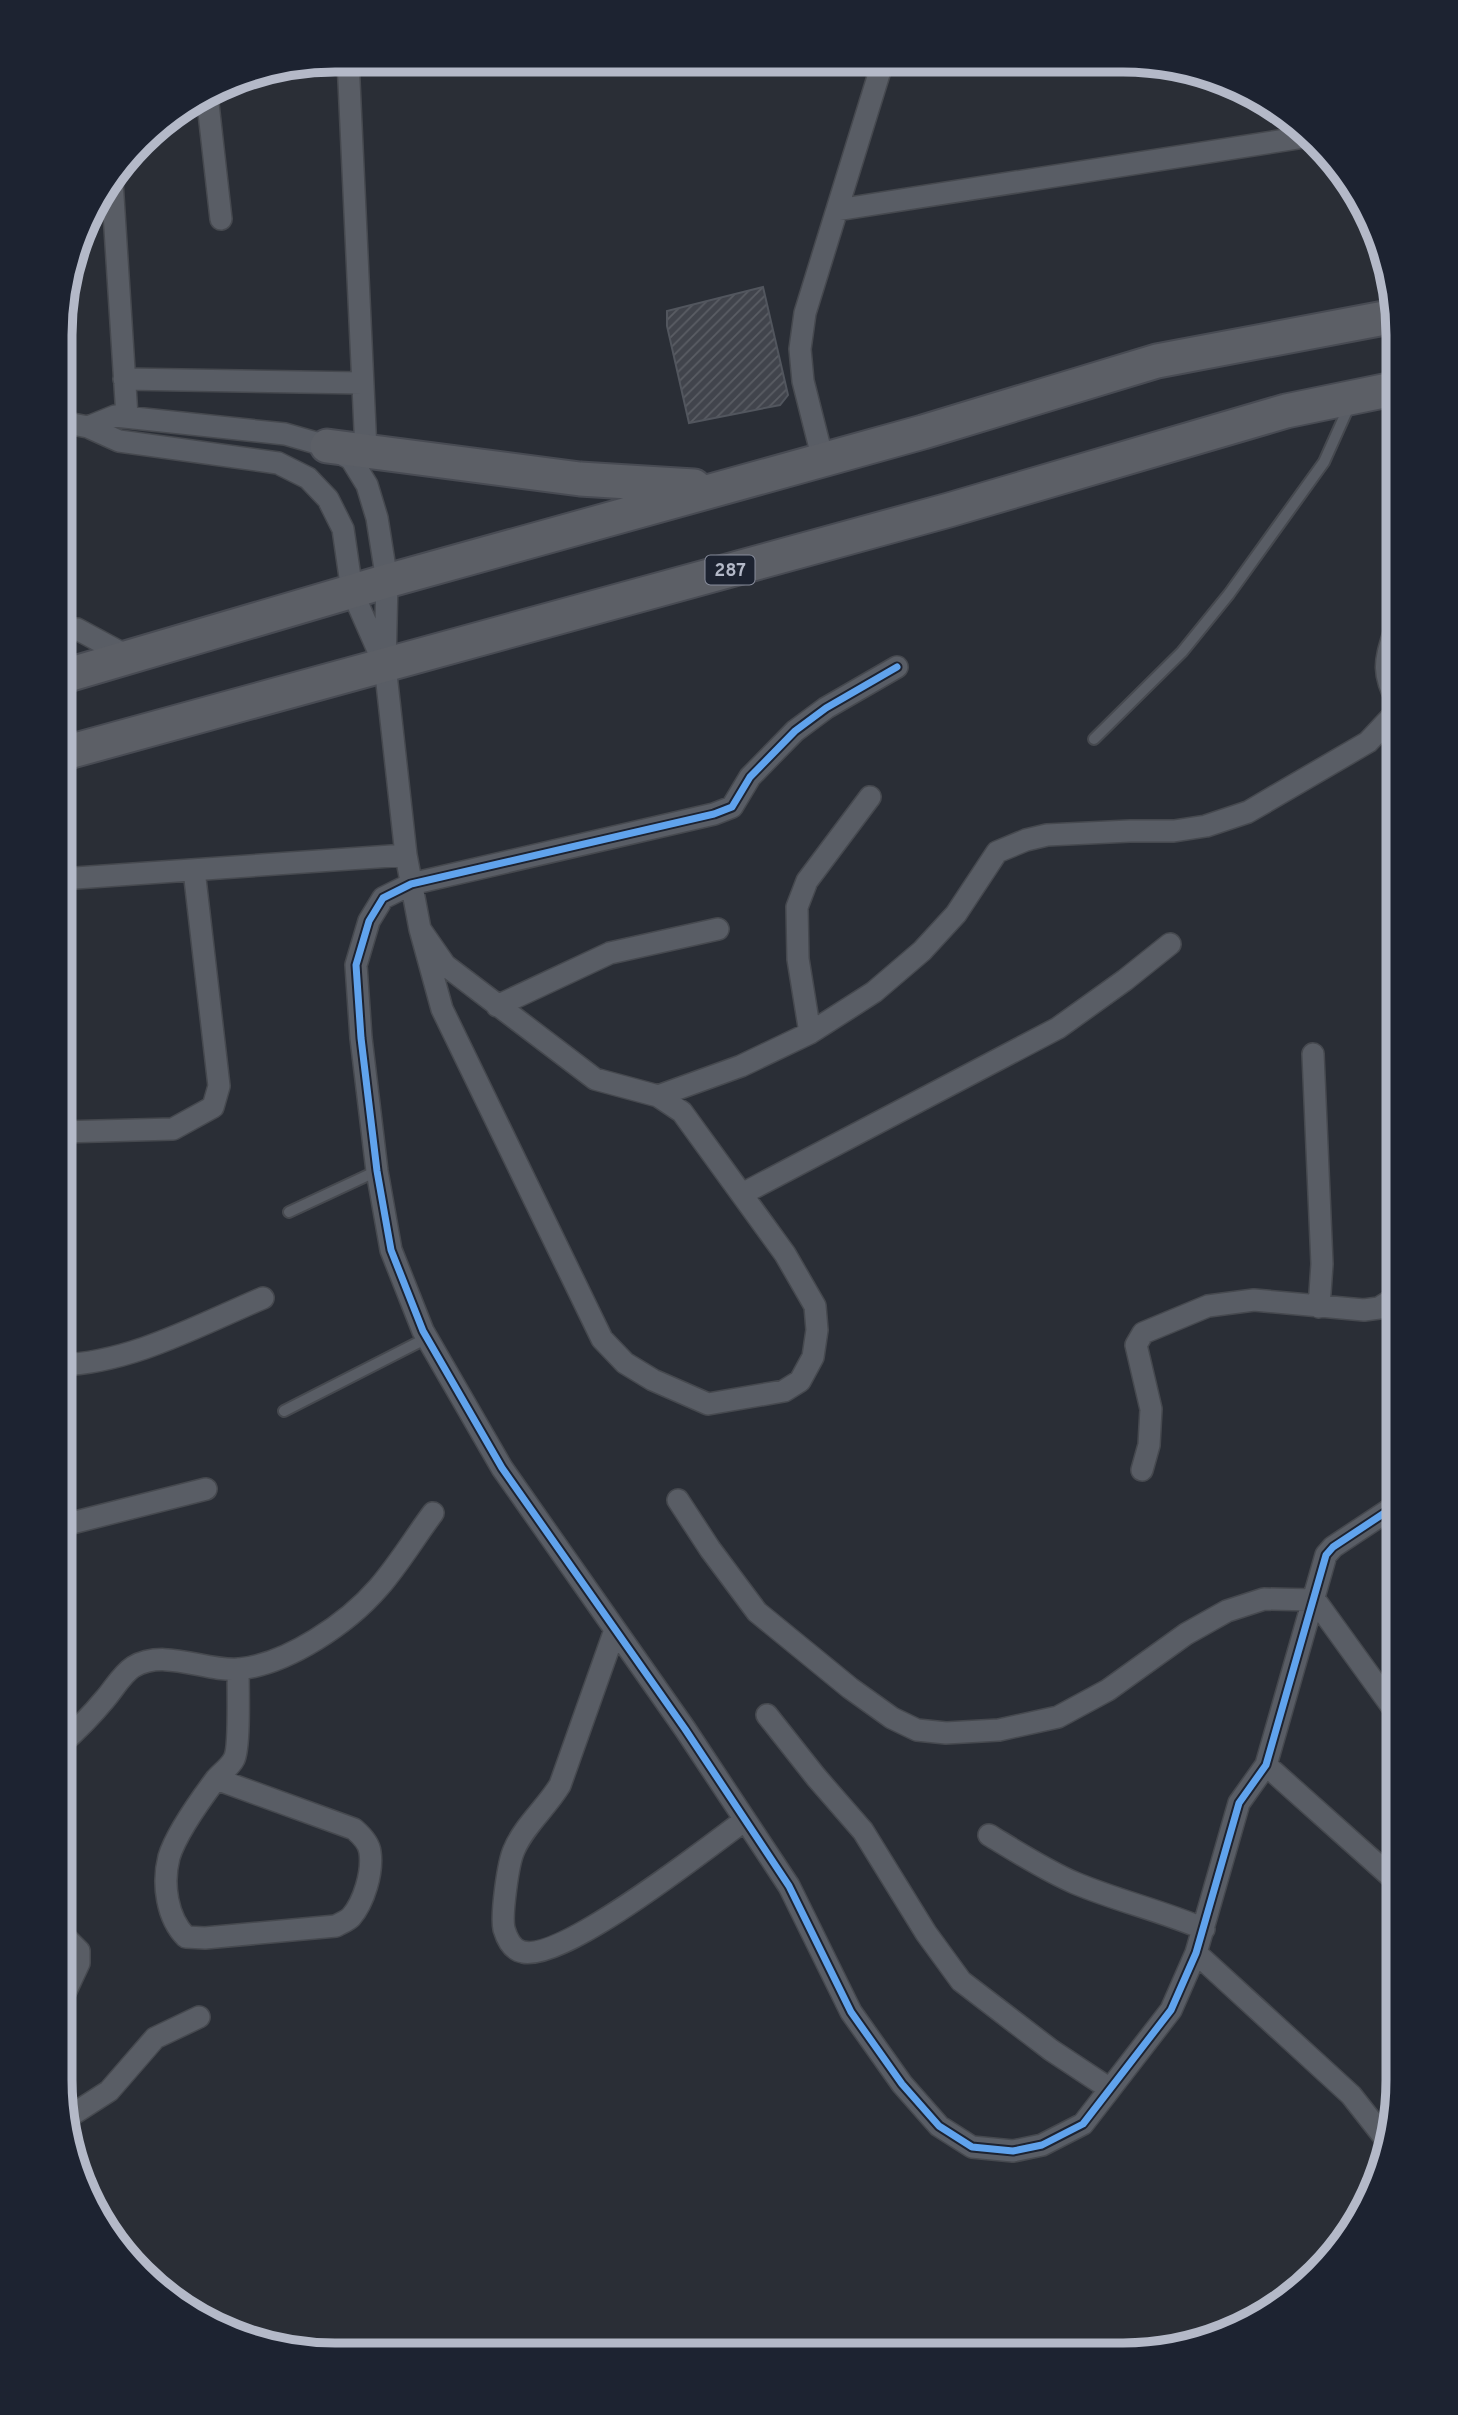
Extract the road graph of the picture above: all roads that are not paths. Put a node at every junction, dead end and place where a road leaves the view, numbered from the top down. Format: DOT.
graph roads {
  1 [pos="348,72"];
  2 [pos="880,72"];
  3 [pos="208,104"];
  4 [pos="1298,138"];
  5 [pos="113,194"];
  6 [pos="837,210"];
  7 [pos="221,219"];
  8 [pos="1386,318"];
  9 [pos="124,379"];
  10 [pos="362,383"];
  11 [pos="1386,390"];
  12 [pos="1353,397"];
  13 [pos="127,417"];
  14 [pos="72,424"];
  15 [pos="89,427"];
  16 [pos="327,446"];
  17 [pos="366,451"];
  18 [pos="822,460"];
  19 [pos="721,488"];
  20 [pos="387,581"];
  21 [pos="352,591"];
  22 [pos="72,629"];
  23 [pos="129,657"];
  24 [pos="385,665"];
  25 [pos="897,667"];
  26 [pos="72,674"];
  27 [pos="1386,723"];
  28 [pos="1094,739"];
  29 [pos="72,751"];
  30 [pos="870,797"];
  31 [pos="406,855"];
  32 [pos="194,870"];
  33 [pos="72,878"];
  34 [pos="411,884"];
  35 [pos="420,929"];
  36 [pos="718,929"];
  37 [pos="1170,944"];
  38 [pos="497,1006"];
  39 [pos="810,1033"];
  40 [pos="1314,1054"];
  41 [pos="658,1096"];
  42 [pos="72,1132"];
  43 [pos="377,1171"];
  44 [pos="742,1194"];
  45 [pos="289,1212"];
  46 [pos="263,1298"];
  47 [pos="1386,1304"];
  48 [pos="1320,1307"];
  49 [pos="427,1338"];
  50 [pos="72,1365"];
  51 [pos="284,1411"];
  52 [pos="1142,1470"];
  53 [pos="206,1489"];
  54 [pos="678,1500"];
  55 [pos="1386,1512"];
  56 [pos="433,1513"];
  57 [pos="72,1523"];
  58 [pos="1315,1600"];
  59 [pos="615,1630"];
  60 [pos="238,1669"];
  61 [pos="1386,1698"];
  62 [pos="767,1715"];
  63 [pos="72,1735"];
  64 [pos="1266,1765"];
  65 [pos="216,1779"];
  66 [pos="745,1820"];
  67 [pos="989,1835"];
  68 [pos="1386,1872"];
  69 [pos="1204,1929"];
  70 [pos="72,1944"];
  71 [pos="1196,1953"];
  72 [pos="72,1978"];
  73 [pos="199,2017"];
  74 [pos="1110,2089"];
  75 [pos="74,2114"];
  76 [pos="1381,2133"];
  1 -- 10 [label="street"];
  2 -- 6 [label="street"];
  3 -- 7 [label="street"];
  4 -- 6 [label="street"];
  5 -- 9 [label="street"];
  6 -- 18 [label="street"];
  8 -- 18 [label="main road"];
  9 -- 10 [label="street"];
  9 -- 13 [label="street"];
  10 -- 17 [label="street"];
  11 -- 12 [label="main road, 287"];
  12 -- 24 [label="main road, 287"];
  12 -- 28 [label="lane"];
  13 -- 15 [label="street"];
  13 -- 16 [label="street"];
  14 -- 15 [label="street"];
  15 -- 21 [label="street"];
  16 -- 17 [label="main road"];
  16 -- 20 [label="street"];
  17 -- 19 [label="main road"];
  18 -- 19 [label="main road"];
  19 -- 20 [label="main road"];
  20 -- 21 [label="main road"];
  20 -- 24 [label="street"];
  21 -- 23 [label="main road"];
  21 -- 24 [label="street"];
  22 -- 23 [label="street"];
  23 -- 26 [label="main road"];
  24 -- 29 [label="main road, 287"];
  24 -- 31 [label="street"];
  25 -- 34 [label="street"];
  27 -- 39 [label="street"];
  30 -- 39 [label="street"];
  31 -- 32 [label="street"];
  31 -- 34 [label="street"];
  32 -- 33 [label="street"];
  32 -- 42 [label="street"];
  34 -- 35 [label="street"];
  34 -- 43 [label="street"];
  35 -- 38 [label="street"];
  35 -- 44 [label="street"];
  36 -- 38 [label="street"];
  37 -- 44 [label="street"];
  38 -- 41 [label="street"];
  39 -- 41 [label="street"];
  40 -- 48 [label="street"];
  41 -- 44 [label="street"];
  43 -- 45 [label="lane"];
  43 -- 49 [label="street"];
  46 -- 50 [label="street"];
  47 -- 48 [label="street"];
  48 -- 52 [label="street"];
  49 -- 51 [label="lane"];
  49 -- 59 [label="street"];
  53 -- 57 [label="street"];
  54 -- 58 [label="street"];
  55 -- 58 [label="street"];
  56 -- 60 [label="street"];
  58 -- 61 [label="street"];
  58 -- 64 [label="street"];
  59 -- 66 [label="street"];
  59 -- 66 [label="street"];
  60 -- 63 [label="street"];
  60 -- 65 [label="street"];
  62 -- 74 [label="street"];
  64 -- 68 [label="street"];
  64 -- 69 [label="street"];
  65 -- 65 [label="street"];
  66 -- 74 [label="street"];
  67 -- 69 [label="street"];
  69 -- 71 [label="street"];
  70 -- 72 [label="street"];
  71 -- 74 [label="street"];
  71 -- 76 [label="street"];
  73 -- 75 [label="street"];
}
